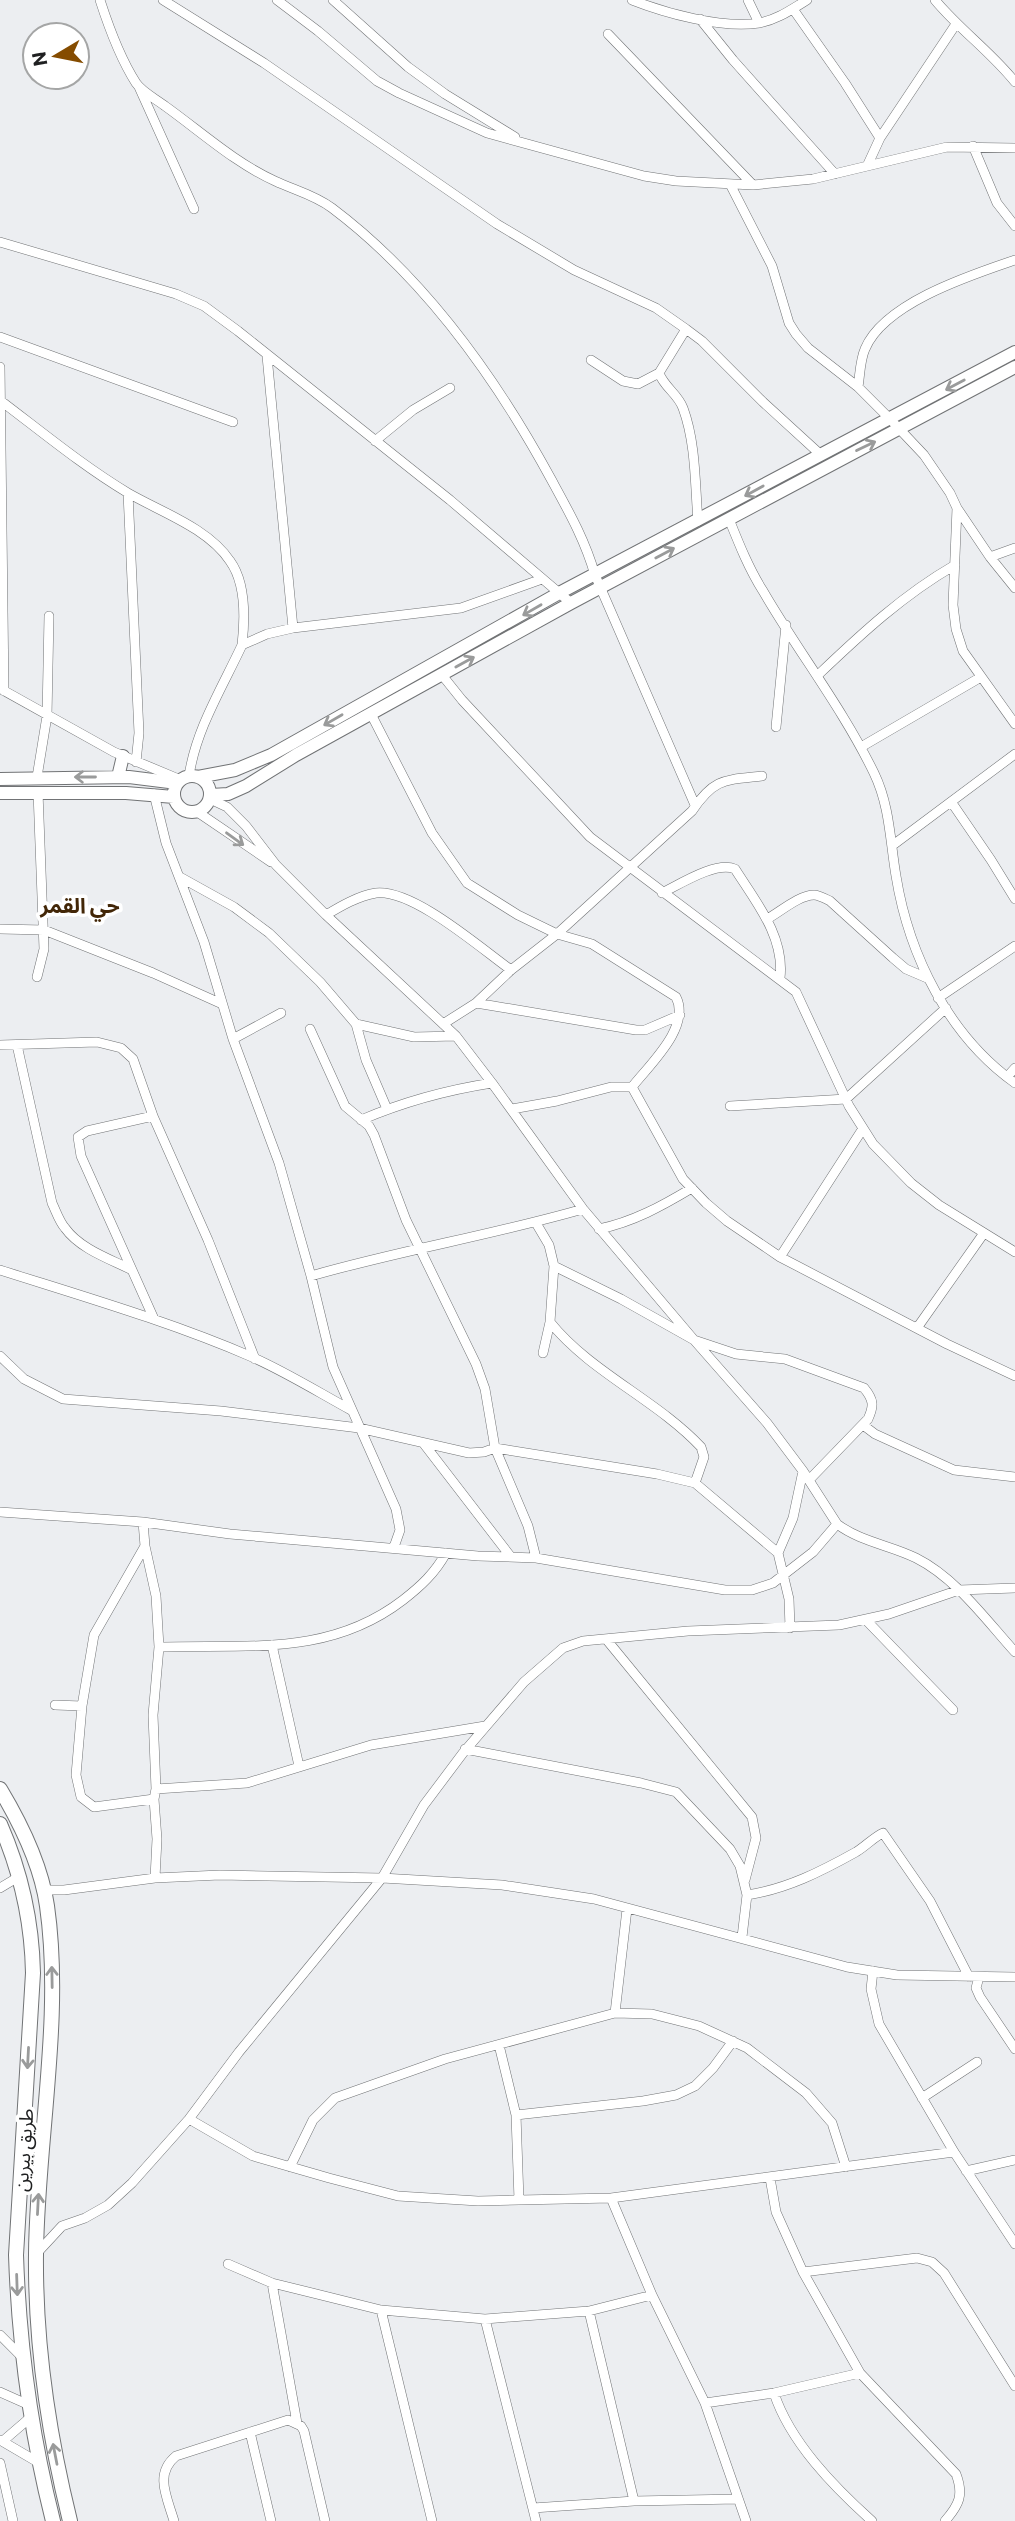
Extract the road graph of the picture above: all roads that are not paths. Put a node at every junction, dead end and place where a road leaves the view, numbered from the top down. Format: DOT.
graph roads {
  1 [pos="100,0"];
  2 [pos="163,0"];
  3 [pos="277,0"];
  4 [pos="333,0"];
  5 [pos="632,0"];
  6 [pos="748,0"];
  7 [pos="807,0"];
  8 [pos="935,0"];
  9 [pos="793,9"];
  10 [pos="700,19"];
  11 [pos="759,23"];
  12 [pos="956,24"];
  13 [pos="608,34"];
  14 [pos="1015,82"];
  15 [pos="138,85"];
  16 [pos="880,138"];
  17 [pos="522,142"];
  18 [pos="973,146"];
  19 [pos="1015,148"];
  20 [pos="868,164"];
  21 [pos="835,174"];
  22 [pos="730,184"];
  23 [pos="753,185"];
  24 [pos="194,209"];
  25 [pos="1015,226"];
  26 [pos="0,242"];
  27 [pos="1015,260"];
  28 [pos="686,329"];
  29 [pos="0,337"];
  30 [pos="1015,352"];
  31 [pos="267,356"];
  32 [pos="591,360"];
  33 [pos="0,367"];
  34 [pos="1015,367"];
  35 [pos="659,373"];
  36 [pos="858,387"];
  37 [pos="0,388"];
  38 [pos="450,388"];
  39 [pos="1,401"];
  40 [pos="890,419"];
  41 [pos="233,422"];
  42 [pos="898,430"];
  43 [pos="375,441"];
  44 [pos="821,455"];
  45 [pos="128,493"];
  46 [pos="957,508"];
  47 [pos="729,519"];
  48 [pos="698,522"];
  49 [pos="1015,548"];
  50 [pos="990,557"];
  51 [pos="955,565"];
  52 [pos="542,579"];
  53 [pos="598,581"];
  54 [pos="1015,588"];
  55 [pos="561,593"];
  56 [pos="571,603"];
  57 [pos="49,616"];
  58 [pos="786,625"];
  59 [pos="293,628"];
  60 [pos="242,645"];
  61 [pos="442,675"];
  62 [pos="818,675"];
  63 [pos="981,677"];
  64 [pos="2,690"];
  65 [pos="371,714"];
  66 [pos="47,716"];
  67 [pos="1015,724"];
  68 [pos="776,727"];
  69 [pos="861,747"];
  70 [pos="1015,754"];
  71 [pos="123,756"];
  72 [pos="136,762"];
  73 [pos="762,776"];
  74 [pos="37,777"];
  75 [pos="123,777"];
  76 [pos="0,779"];
  77 [pos="186,779"];
  78 [pos="38,792"];
  79 [pos="0,793"];
  80 [pos="126,793"];
  81 [pos="154,794"];
  82 [pos="174,797"];
  83 [pos="211,797"];
  84 [pos="952,803"];
  85 [pos="695,805"];
  86 [pos="196,811"];
  87 [pos="893,845"];
  88 [pos="276,864"];
  89 [pos="630,867"];
  90 [pos="180,877"];
  91 [pos="662,893"];
  92 [pos="1015,899"];
  93 [pos="326,915"];
  94 [pos="768,919"];
  95 [pos="0,929"];
  96 [pos="44,930"];
  97 [pos="557,934"];
  98 [pos="1015,946"];
  99 [pos="511,970"];
  100 [pos="37,977"];
  101 [pos="779,978"];
  102 [pos="927,978"];
  103 [pos="938,998"];
  104 [pos="476,1003"];
  105 [pos="222,1004"];
  106 [pos="946,1008"];
  107 [pos="281,1013"];
  108 [pos="680,1015"];
  109 [pos="356,1024"];
  110 [pos="443,1024"];
  111 [pos="310,1029"];
  112 [pos="456,1036"];
  113 [pos="233,1039"];
  114 [pos="0,1045"];
  115 [pos="17,1045"];
  116 [pos="1015,1068"];
  117 [pos="1011,1080"];
  118 [pos="492,1083"];
  119 [pos="632,1087"];
  120 [pos="846,1099"];
  121 [pos="730,1106"];
  122 [pos="387,1109"];
  123 [pos="512,1109"];
  124 [pos="153,1116"];
  125 [pos="361,1120"];
  126 [pos="862,1130"];
  127 [pos="692,1188"];
  128 [pos="583,1209"];
  129 [pos="536,1223"];
  130 [pos="599,1230"];
  131 [pos="984,1233"];
  132 [pos="419,1248"];
  133 [pos="1015,1252"];
  134 [pos="780,1257"];
  135 [pos="554,1266"];
  136 [pos="0,1270"];
  137 [pos="132,1270"];
  138 [pos="311,1276"];
  139 [pos="154,1320"];
  140 [pos="550,1322"];
  141 [pos="917,1328"];
  142 [pos="694,1340"];
  143 [pos="543,1353"];
  144 [pos="0,1356"];
  145 [pos="255,1359"];
  146 [pos="1015,1376"];
  147 [pos="351,1410"];
  148 [pos="863,1425"];
  149 [pos="359,1428"];
  150 [pos="424,1444"];
  151 [pos="495,1448"];
  152 [pos="803,1471"];
  153 [pos="1015,1477"];
  154 [pos="809,1480"];
  155 [pos="695,1483"];
  156 [pos="0,1512"];
  157 [pos="143,1522"];
  158 [pos="837,1524"];
  159 [pos="145,1546"];
  160 [pos="394,1547"];
  161 [pos="446,1553"];
  162 [pos="778,1553"];
  163 [pos="511,1557"];
  164 [pos="536,1558"];
  165 [pos="785,1575"];
  166 [pos="1015,1588"];
  167 [pos="959,1590"];
  168 [pos="866,1620"];
  169 [pos="790,1628"];
  170 [pos="606,1639"];
  171 [pos="272,1645"];
  172 [pos="159,1647"];
  173 [pos="1015,1652"];
  174 [pos="55,1705"];
  175 [pos="82,1706"];
  176 [pos="953,1710"];
  177 [pos="485,1726"];
  178 [pos="465,1749"];
  179 [pos="299,1766"];
  180 [pos="0,1788"];
  181 [pos="155,1794"];
  182 [pos="0,1824"];
  183 [pos="19,1876"];
  184 [pos="155,1878"];
  185 [pos="382,1878"];
  186 [pos="745,1882"];
  187 [pos="0,1888"];
  188 [pos="43,1890"];
  189 [pos="64,1890"];
  190 [pos="747,1895"];
  191 [pos="47,1905"];
  192 [pos="627,1909"];
  193 [pos="742,1937"];
  194 [pos="873,1971"];
  195 [pos="974,1977"];
  196 [pos="1015,1977"];
  197 [pos="615,2013"];
  198 [pos="733,2041"];
  199 [pos="499,2045"];
  200 [pos="1015,2049"];
  201 [pos="977,2062"];
  202 [pos="922,2098"];
  203 [pos="516,2115"];
  204 [pos="189,2119"];
  205 [pos="954,2152"];
  206 [pos="1015,2160"];
  207 [pos="290,2167"];
  208 [pos="846,2167"];
  209 [pos="966,2171"];
  210 [pos="770,2178"];
  211 [pos="611,2198"];
  212 [pos="519,2200"];
  213 [pos="1015,2244"];
  214 [pos="36,2254"];
  215 [pos="228,2264"];
  216 [pos="803,2272"];
  217 [pos="272,2284"];
  218 [pos="652,2295"];
  219 [pos="381,2310"];
  220 [pos="589,2311"];
  221 [pos="485,2319"];
  222 [pos="0,2335"];
  223 [pos="22,2357"];
  224 [pos="860,2373"];
  225 [pos="1015,2386"];
  226 [pos="0,2392"];
  227 [pos="774,2393"];
  228 [pos="705,2403"];
  229 [pos="30,2410"];
  230 [pos="297,2423"];
  231 [pos="250,2432"];
  232 [pos="1,2441"];
  233 [pos="0,2463"];
  234 [pos="41,2465"];
  235 [pos="738,2499"];
  236 [pos="634,2501"];
  237 [pos="533,2508"];
  238 [pos="13,2521"];
  239 [pos="53,2521"];
  240 [pos="70,2521"];
  241 [pos="174,2521"];
  242 [pos="271,2521"];
  243 [pos="325,2521"];
  244 [pos="432,2521"];
  245 [pos="536,2521"];
  246 [pos="746,2521"];
  247 [pos="872,2521"];
  248 [pos="945,2521"];
  1 -- 15 [label="street"];
  2 -- 28 [label="street"];
  3 -- 17 [label="street"];
  4 -- 17 [label="street"];
  5 -- 10 [label="street"];
  6 -- 11 [label="street"];
  7 -- 9 [label="street"];
  8 -- 12 [label="street"];
  9 -- 11 [label="street"];
  9 -- 16 [label="street"];
  10 -- 11 [label="street"];
  10 -- 21 [label="street"];
  12 -- 14 [label="street"];
  12 -- 16 [label="street"];
  13 -- 23 [label="street"];
  15 -- 24 [label="street"];
  15 -- 53 [label="street"];
  16 -- 20 [label="street"];
  17 -- 22 [label="street"];
  18 -- 19 [label="street"];
  18 -- 20 [label="street"];
  18 -- 25 [label="street"];
  20 -- 21 [label="street"];
  21 -- 23 [label="street"];
  22 -- 23 [label="street"];
  22 -- 36 [label="street"];
  26 -- 31 [label="street"];
  27 -- 36 [label="street"];
  28 -- 35 [label="street"];
  28 -- 44 [label="street"];
  29 -- 41 [label="street"];
  30 -- 40 [label="street, one-way"];
  31 -- 43 [label="street"];
  31 -- 59 [label="street"];
  32 -- 35 [label="street"];
  33 -- 37 [label="street"];
  34 -- 42 [label="street"];
  35 -- 48 [label="street"];
  36 -- 40 [label="street"];
  37 -- 39 [label="street"];
  38 -- 43 [label="street"];
  39 -- 45 [label="street"];
  39 -- 64 [label="street"];
  40 -- 42 [label="street"];
  40 -- 44 [label="street"];
  42 -- 46 [label="street"];
  47 -- 42 [label="street, one-way"];
  43 -- 52 [label="street"];
  44 -- 48 [label="street, one-way"];
  45 -- 60 [label="street"];
  45 -- 72 [label="street"];
  46 -- 50 [label="street"];
  46 -- 51 [label="street"];
  53 -- 47 [label="street, one-way"];
  47 -- 58 [label="street"];
  48 -- 53 [label="street"];
  49 -- 50 [label="street"];
  50 -- 54 [label="street"];
  51 -- 62 [label="street"];
  51 -- 63 [label="street"];
  52 -- 55 [label="street"];
  52 -- 59 [label="street"];
  53 -- 55 [label="street"];
  53 -- 56 [label="street"];
  53 -- 85 [label="street"];
  55 -- 56 [label="street"];
  55 -- 77 [label="street, one-way"];
  61 -- 56 [label="street, one-way"];
  57 -- 66 [label="street"];
  58 -- 62 [label="street"];
  58 -- 68 [label="street"];
  59 -- 60 [label="street"];
  60 -- 77 [label="street"];
  61 -- 65 [label="street"];
  61 -- 89 [label="street"];
  62 -- 69 [label="street"];
  63 -- 67 [label="street"];
  63 -- 69 [label="street"];
  64 -- 66 [label="street"];
  65 -- 83 [label="street"];
  65 -- 97 [label="street"];
  66 -- 71 [label="street"];
  66 -- 74 [label="street"];
  69 -- 87 [label="street"];
  70 -- 84 [label="street"];
  71 -- 72 [label="street"];
  71 -- 75 [label="street"];
  72 -- 77 [label="street"];
  73 -- 85 [label="street"];
  75 -- 74 [label="street, one-way"];
  74 -- 76 [label="street"];
  75 -- 77 [label="street"];
  75 -- 80 [label="street"];
  77 -- 82 [label="street"];
  77 -- 83 [label="street"];
  78 -- 79 [label="street"];
  78 -- 80 [label="street"];
  78 -- 96 [label="street"];
  80 -- 81 [label="street"];
  81 -- 82 [label="street"];
  81 -- 90 [label="street"];
  82 -- 86 [label="street"];
  83 -- 86 [label="street"];
  83 -- 88 [label="street"];
  84 -- 87 [label="street"];
  84 -- 92 [label="street"];
  85 -- 89 [label="street"];
  86 -- 88 [label="street, one-way"];
  87 -- 102 [label="street"];
  88 -- 93 [label="street"];
  89 -- 91 [label="street"];
  89 -- 97 [label="street"];
  90 -- 105 [label="street"];
  90 -- 109 [label="street"];
  91 -- 94 [label="street"];
  91 -- 101 [label="street"];
  93 -- 99 [label="street"];
  93 -- 110 [label="street"];
  94 -- 101 [label="street"];
  94 -- 102 [label="street"];
  95 -- 96 [label="street"];
  96 -- 100 [label="street"];
  96 -- 105 [label="street"];
  97 -- 99 [label="street"];
  97 -- 108 [label="street"];
  98 -- 103 [label="street"];
  99 -- 104 [label="street"];
  101 -- 120 [label="street"];
  102 -- 103 [label="street"];
  103 -- 106 [label="street"];
  104 -- 108 [label="street"];
  104 -- 110 [label="street"];
  105 -- 113 [label="street"];
  106 -- 117 [label="street"];
  106 -- 120 [label="street"];
  107 -- 113 [label="street"];
  108 -- 119 [label="street"];
  109 -- 112 [label="street"];
  109 -- 122 [label="street"];
  110 -- 112 [label="street"];
  111 -- 125 [label="street"];
  112 -- 118 [label="street"];
  113 -- 138 [label="street"];
  114 -- 115 [label="street"];
  115 -- 124 [label="street"];
  115 -- 137 [label="street"];
  116 -- 117 [label="street"];
  118 -- 122 [label="street"];
  118 -- 123 [label="street"];
  119 -- 123 [label="street"];
  119 -- 127 [label="street"];
  120 -- 121 [label="street"];
  120 -- 126 [label="street"];
  122 -- 125 [label="street"];
  123 -- 128 [label="street"];
  124 -- 137 [label="street"];
  124 -- 145 [label="street"];
  125 -- 132 [label="street"];
  126 -- 131 [label="street"];
  126 -- 134 [label="street"];
  127 -- 130 [label="street"];
  127 -- 134 [label="street"];
  128 -- 129 [label="street"];
  128 -- 130 [label="street"];
  129 -- 132 [label="street"];
  129 -- 135 [label="street"];
  130 -- 142 [label="street"];
  131 -- 133 [label="street"];
  131 -- 141 [label="street"];
  132 -- 138 [label="street"];
  132 -- 151 [label="street"];
  134 -- 141 [label="street"];
  135 -- 140 [label="street"];
  135 -- 142 [label="street"];
  136 -- 139 [label="street"];
  137 -- 139 [label="street"];
  138 -- 147 [label="street"];
  139 -- 145 [label="street"];
  140 -- 143 [label="street"];
  140 -- 155 [label="street"];
  141 -- 146 [label="street"];
  142 -- 148 [label="street"];
  142 -- 152 [label="street"];
  144 -- 149 [label="street"];
  145 -- 147 [label="street"];
  147 -- 149 [label="street"];
  148 -- 153 [label="street"];
  148 -- 154 [label="street"];
  149 -- 150 [label="street"];
  149 -- 160 [label="street"];
  150 -- 151 [label="street"];
  150 -- 163 [label="street"];
  151 -- 155 [label="street"];
  151 -- 164 [label="street"];
  152 -- 154 [label="street"];
  152 -- 162 [label="street"];
  154 -- 158 [label="street"];
  155 -- 162 [label="street"];
  156 -- 157 [label="street"];
  157 -- 159 [label="street"];
  157 -- 160 [label="street"];
  158 -- 165 [label="street"];
  158 -- 167 [label="street"];
  159 -- 172 [label="street"];
  159 -- 175 [label="street"];
  160 -- 161 [label="street"];
  161 -- 163 [label="street"];
  161 -- 171 [label="street"];
  162 -- 165 [label="street"];
  163 -- 164 [label="street"];
  164 -- 165 [label="street"];
  165 -- 169 [label="street"];
  166 -- 167 [label="street"];
  167 -- 168 [label="street"];
  167 -- 173 [label="street"];
  168 -- 169 [label="street"];
  168 -- 176 [label="street"];
  169 -- 170 [label="street"];
  170 -- 177 [label="street"];
  170 -- 186 [label="street"];
  171 -- 172 [label="street"];
  171 -- 179 [label="street"];
  172 -- 181 [label="street"];
  174 -- 175 [label="street"];
  175 -- 181 [label="street"];
  177 -- 178 [label="street"];
  177 -- 179 [label="street"];
  178 -- 185 [label="street"];
  178 -- 186 [label="street"];
  179 -- 181 [label="street"];
  180 -- 188 [label="main road, طريق بيرين"];
  181 -- 184 [label="street"];
  182 -- 183 [label="main road, طريق بيرين"];
  183 -- 187 [label="street"];
  183 -- 223 [label="main road, طريق بيرين, one-way"];
  184 -- 185 [label="street"];
  184 -- 189 [label="street"];
  185 -- 192 [label="street"];
  185 -- 204 [label="street"];
  186 -- 190 [label="street"];
  188 -- 189 [label="street"];
  188 -- 191 [label="main road, طريق بيرين"];
  189 -- 191 [label="street"];
  190 -- 193 [label="street"];
  190 -- 195 [label="street"];
  214 -- 191 [label="main road, طريق بيرين, one-way"];
  192 -- 193 [label="street"];
  192 -- 197 [label="street"];
  193 -- 194 [label="street"];
  194 -- 195 [label="street"];
  194 -- 202 [label="street"];
  195 -- 196 [label="street"];
  195 -- 200 [label="street"];
  197 -- 198 [label="street"];
  197 -- 199 [label="street"];
  198 -- 203 [label="street"];
  198 -- 208 [label="street"];
  199 -- 203 [label="street"];
  199 -- 207 [label="street"];
  201 -- 202 [label="street"];
  202 -- 205 [label="street"];
  203 -- 212 [label="street"];
  204 -- 207 [label="street"];
  204 -- 214 [label="street"];
  205 -- 208 [label="street"];
  205 -- 209 [label="street"];
  206 -- 209 [label="street"];
  207 -- 212 [label="street"];
  208 -- 210 [label="street"];
  209 -- 213 [label="street"];
  210 -- 211 [label="street"];
  210 -- 216 [label="street"];
  211 -- 212 [label="street"];
  211 -- 218 [label="street"];
  240 -- 214 [label="main road, طريق بيرين, one-way"];
  215 -- 217 [label="street"];
  216 -- 224 [label="street"];
  216 -- 225 [label="street"];
  217 -- 219 [label="street"];
  217 -- 230 [label="street"];
  218 -- 220 [label="street"];
  218 -- 228 [label="street"];
  219 -- 221 [label="street"];
  219 -- 244 [label="street"];
  220 -- 221 [label="street"];
  220 -- 236 [label="street"];
  221 -- 237 [label="street"];
  222 -- 223 [label="street"];
  223 -- 229 [label="main road, طريق بيرين"];
  224 -- 227 [label="street"];
  224 -- 248 [label="street"];
  226 -- 229 [label="street"];
  227 -- 228 [label="street"];
  227 -- 247 [label="street"];
  228 -- 235 [label="street"];
  229 -- 232 [label="street"];
  229 -- 234 [label="main road, طريق بيرين"];
  230 -- 231 [label="street"];
  230 -- 243 [label="street"];
  231 -- 241 [label="street"];
  231 -- 242 [label="street"];
  232 -- 234 [label="street"];
  233 -- 238 [label="street"];
  234 -- 239 [label="main road, طريق بيرين"];
  235 -- 236 [label="street"];
  235 -- 246 [label="street"];
  236 -- 237 [label="street"];
  237 -- 245 [label="street"];
}
